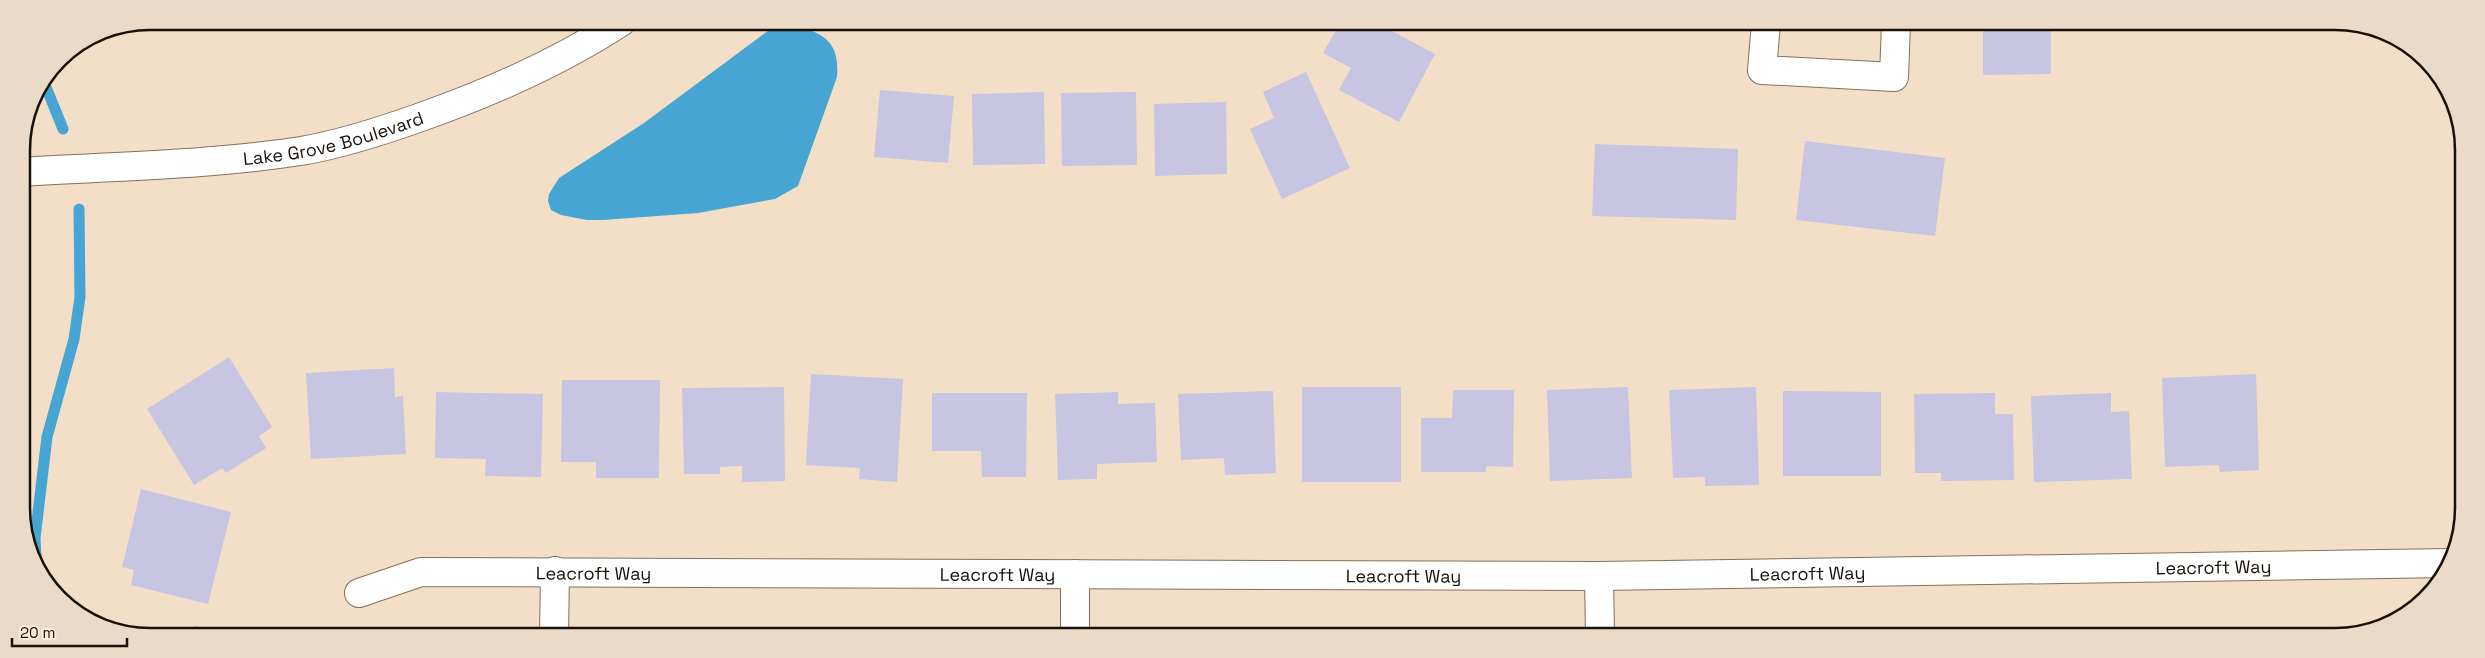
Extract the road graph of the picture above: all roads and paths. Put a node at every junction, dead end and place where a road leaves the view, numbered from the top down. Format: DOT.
graph roads {
  1 [pos="610,30"];
  2 [pos="1765,30"];
  3 [pos="1896,30"];
  4 [pos="30,172"];
  5 [pos="2441,564"];
  6 [pos="555,571"];
  7 [pos="1075,574"];
  8 [pos="1599,576"];
  9 [pos="359,593"];
  10 [pos="554,628"];
  11 [pos="1075,628"];
  12 [pos="1600,628"];
  1 -- 4 [label="street, Lake Grove Boulevard"];
  2 -- 3 [label="street"];
  5 -- 8 [label="street, Leacroft Way"];
  6 -- 7 [label="street, Leacroft Way"];
  6 -- 9 [label="street, Leacroft Way"];
  6 -- 10 [label="street"];
  7 -- 8 [label="street, Leacroft Way"];
  7 -- 11 [label="street"];
  8 -- 12 [label="street"];
}
